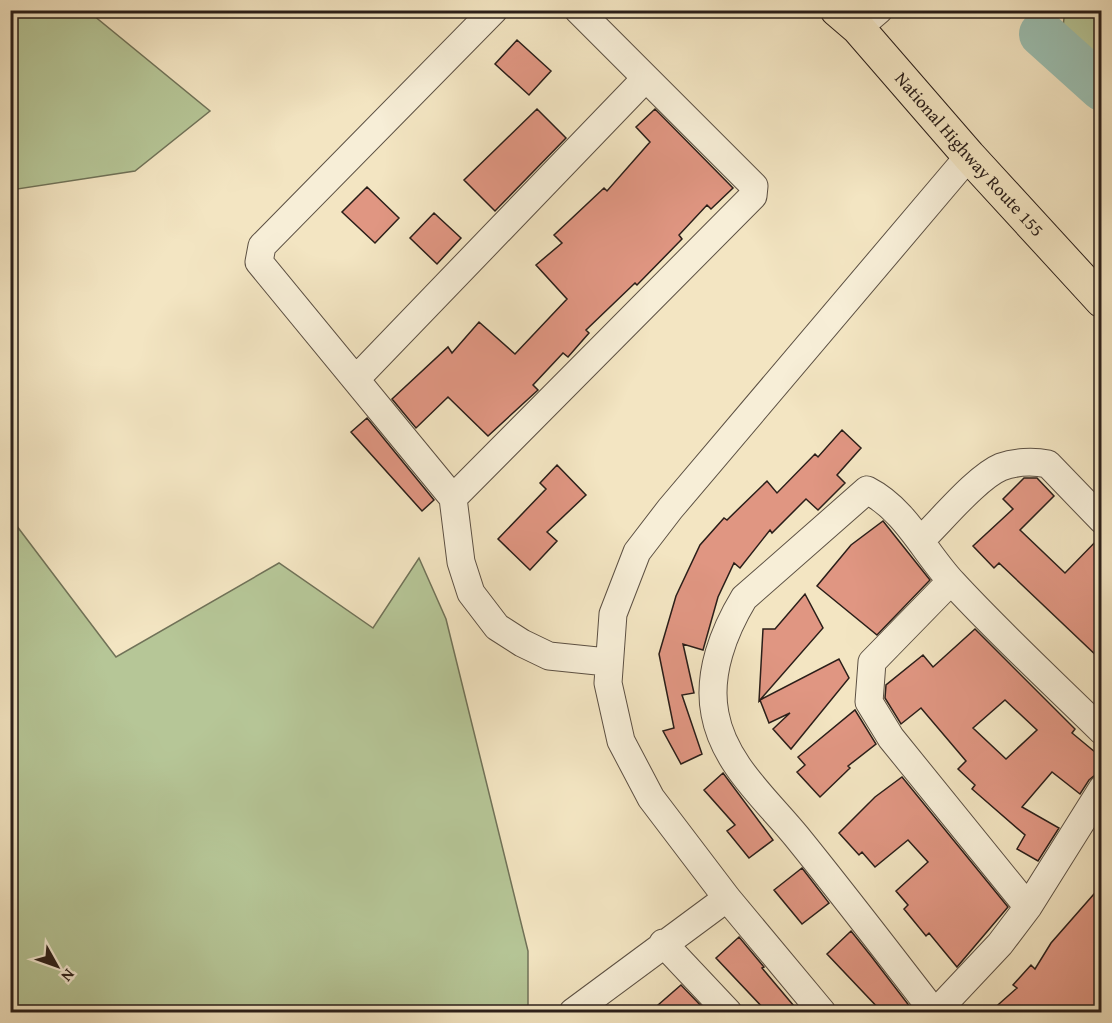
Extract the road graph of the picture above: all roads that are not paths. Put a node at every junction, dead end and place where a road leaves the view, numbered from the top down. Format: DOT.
graph roads {
  1 [pos="494,10"];
  2 [pos="578,10"];
  3 [pos="858,16"];
  4 [pos="645,79"];
  5 [pos="969,156"];
  6 [pos="1101,301"];
  7 [pos="357,378"];
  8 [pos="453,498"];
  9 [pos="1101,520"];
  10 [pos="921,540"];
  11 [pos="951,581"];
  12 [pos="607,662"];
  13 [pos="1101,731"];
  14 [pos="1101,789"];
  15 [pos="727,898"];
  16 [pos="1028,908"];
  17 [pos="663,943"];
  18 [pos="573,1012"];
  19 [pos="728,1012"];
  20 [pos="822,1012"];
  21 [pos="935,1012"];
  1 -- 7 [label="street"];
  2 -- 4 [label="street"];
  3 -- 5 [label="highway, National Highway Route 155"];
  4 -- 7 [label="street"];
  4 -- 8 [label="street"];
  5 -- 6 [label="highway, National Highway Route 155"];
  5 -- 12 [label="street"];
  7 -- 8 [label="street"];
  8 -- 12 [label="street"];
  9 -- 10 [label="street"];
  10 -- 11 [label="street"];
  10 -- 21 [label="street"];
  11 -- 13 [label="street"];
  11 -- 16 [label="street"];
  12 -- 15 [label="street"];
  14 -- 16 [label="street"];
  15 -- 17 [label="street"];
  15 -- 20 [label="street"];
  16 -- 21 [label="street"];
  17 -- 18 [label="street"];
  17 -- 19 [label="street"];
}
